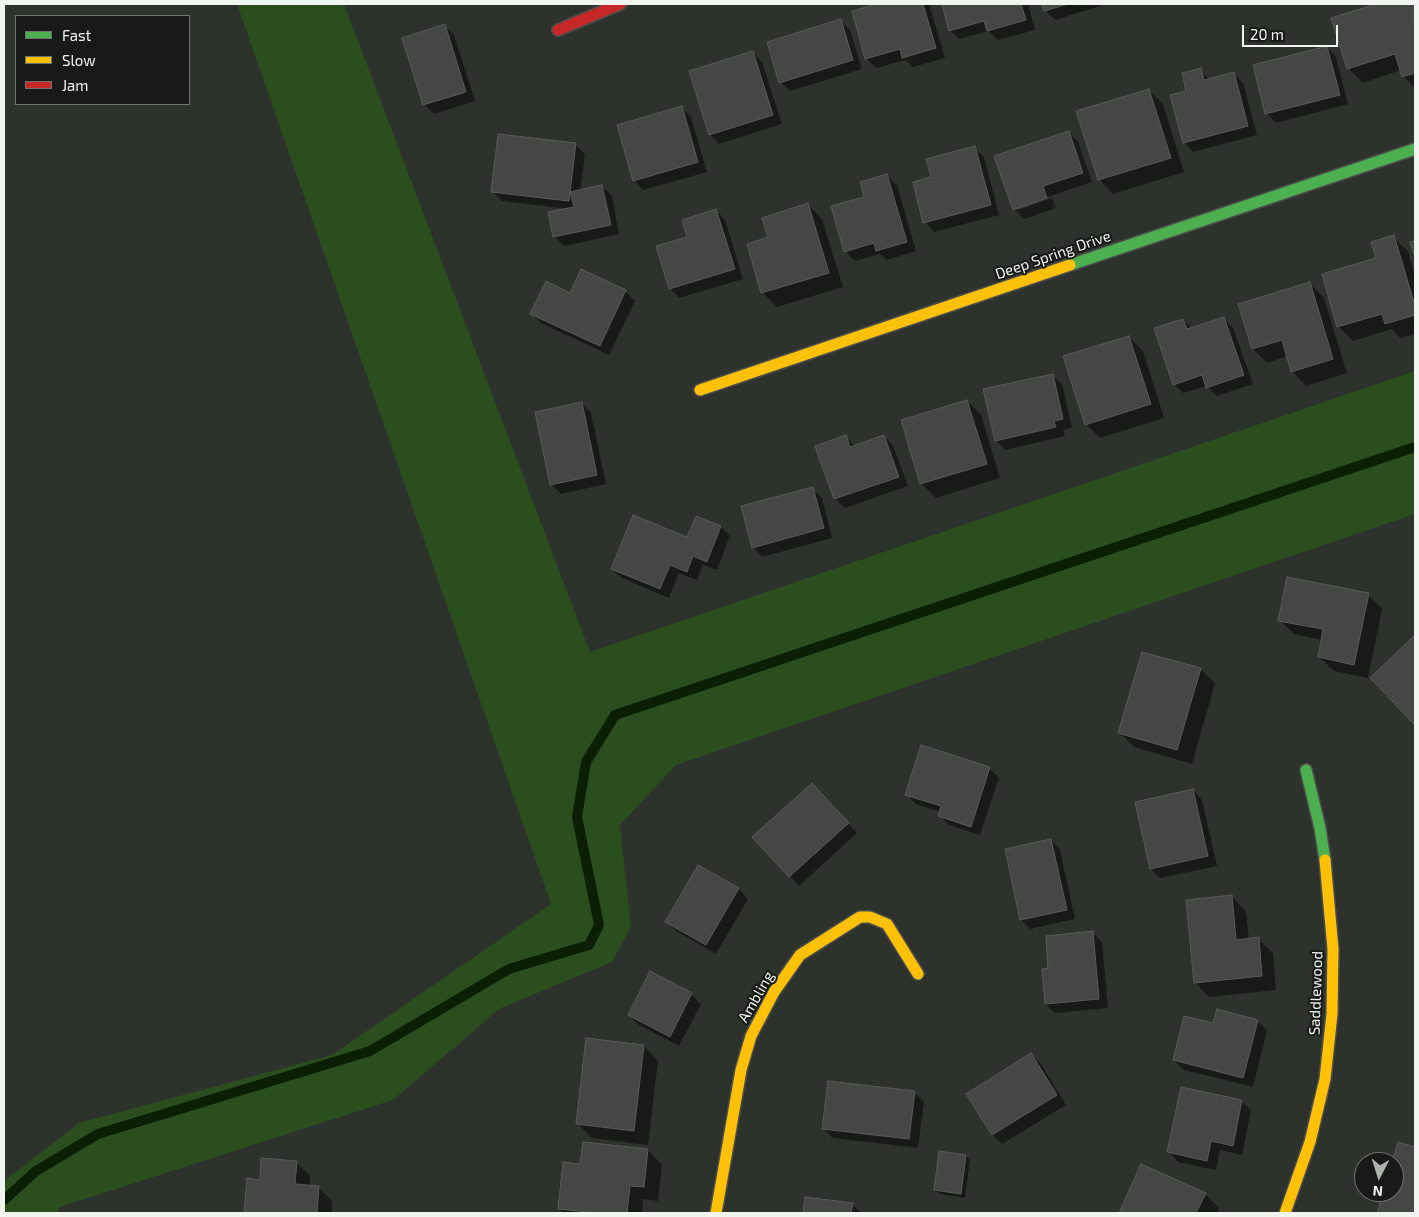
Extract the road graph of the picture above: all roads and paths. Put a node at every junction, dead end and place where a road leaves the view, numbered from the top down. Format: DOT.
graph roads {
  1 [pos="620,4"];
  2 [pos="558,30"];
  3 [pos="1415,149"];
  4 [pos="700,390"];
  5 [pos="1306,770"];
  6 [pos="918,974"];
  7 [pos="716,1213"];
  8 [pos="1285,1213"];
  1 -- 2 [label="street"];
  3 -- 4 [label="street, Deep Spring Drive"];
  5 -- 8 [label="street, Saddlewood"];
  6 -- 7 [label="street, Ambling"];
}
